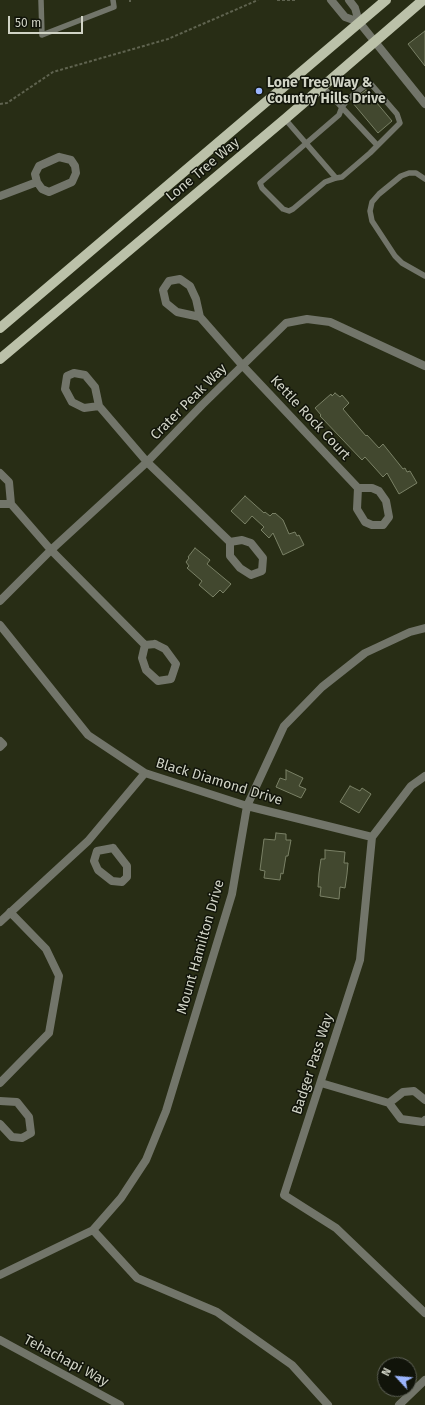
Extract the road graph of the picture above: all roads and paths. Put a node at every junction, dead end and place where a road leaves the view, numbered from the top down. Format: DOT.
graph roads {
  1 [pos="41,0"];
  2 [pos="113,0"];
  3 [pos="258,0"];
  4 [pos="277,0"];
  5 [pos="295,0"];
  6 [pos="331,0"];
  7 [pos="349,0"];
  8 [pos="386,0"];
  9 [pos="423,0"];
  10 [pos="359,22"];
  11 [pos="374,42"];
  12 [pos="322,86"];
  13 [pos="0,104"];
  14 [pos="425,104"];
  15 [pos="342,107"];
  16 [pos="285,118"];
  17 [pos="306,142"];
  18 [pos="376,145"];
  19 [pos="336,178"];
  20 [pos="425,179"];
  21 [pos="37,182"];
  22 [pos="0,196"];
  23 [pos="425,276"];
  24 [pos="200,317"];
  25 [pos="0,328"];
  26 [pos="0,359"];
  27 [pos="243,366"];
  28 [pos="425,366"];
  29 [pos="99,406"];
  30 [pos="148,462"];
  31 [pos="0,473"];
  32 [pos="358,488"];
  33 [pos="0,504"];
  34 [pos="11,504"];
  35 [pos="230,542"];
  36 [pos="51,550"];
  37 [pos="0,601"];
  38 [pos="0,625"];
  39 [pos="425,628"];
  40 [pos="146,645"];
  41 [pos="145,773"];
  42 [pos="425,776"];
  43 [pos="247,806"];
  44 [pos="372,837"];
  45 [pos="88,841"];
  46 [pos="97,851"];
  47 [pos="10,912"];
  48 [pos="0,922"];
  49 [pos="0,1083"];
  50 [pos="321,1083"];
  51 [pos="425,1100"];
  52 [pos="0,1101"];
  53 [pos="389,1104"];
  54 [pos="425,1120"];
  55 [pos="0,1124"];
  56 [pos="93,1230"];
  57 [pos="0,1275"];
  58 [pos="425,1313"];
  59 [pos="0,1340"];
  60 [pos="425,1380"];
  61 [pos="120,1405"];
  62 [pos="328,1405"];
  63 [pos="399,1405"];
  1 -- 2 [label="lane"];
  3 -- 13 [label="path"];
  4 -- 5 [label="path"];
  6 -- 10 [label="street"];
  7 -- 10 [label="street"];
  8 -- 10 [label="main road, Lone Tree Way"];
  9 -- 11 [label="main road, Lone Tree Way"];
  10 -- 11 [label="street"];
  10 -- 25 [label="main road, Lone Tree Way"];
  11 -- 12 [label="main road, Lone Tree Way"];
  11 -- 14 [label="street"];
  12 -- 15 [label="lane"];
  12 -- 16 [label="main road, Lone Tree Way"];
  15 -- 17 [label="lane"];
  15 -- 18 [label="lane"];
  15 -- 18 [label="lane"];
  16 -- 17 [label="lane"];
  16 -- 26 [label="main road, Lone Tree Way"];
  17 -- 19 [label="lane"];
  17 -- 19 [label="lane"];
  18 -- 19 [label="lane"];
  20 -- 23 [label="lane"];
  21 -- 21 [label="street"];
  21 -- 22 [label="street"];
  24 -- 24 [label="street"];
  24 -- 27 [label="street, Kettle Rock Court"];
  27 -- 28 [label="street, Crater Peak Way"];
  27 -- 30 [label="street, Crater Peak Way"];
  27 -- 32 [label="street, Kettle Rock Court"];
  29 -- 29 [label="street"];
  29 -- 30 [label="street"];
  30 -- 35 [label="street"];
  30 -- 36 [label="street, Crater Peak Way"];
  31 -- 34 [label="street"];
  32 -- 32 [label="street"];
  33 -- 34 [label="street"];
  34 -- 36 [label="street"];
  35 -- 35 [label="street"];
  36 -- 37 [label="street, Crater Peak Way"];
  36 -- 40 [label="street"];
  38 -- 41 [label="street, Black Diamond Drive"];
  39 -- 43 [label="street, Mount Hamilton Drive"];
  40 -- 40 [label="street"];
  41 -- 43 [label="street, Black Diamond Drive"];
  41 -- 45 [label="street"];
  42 -- 44 [label="street"];
  43 -- 44 [label="street, Black Diamond Drive"];
  43 -- 56 [label="street, Mount Hamilton Drive"];
  44 -- 50 [label="street, Badger Pass Way"];
  45 -- 46 [label="street"];
  45 -- 47 [label="street"];
  46 -- 46 [label="street"];
  47 -- 48 [label="street"];
  47 -- 49 [label="street"];
  50 -- 53 [label="street"];
  50 -- 58 [label="street, Badger Pass Way"];
  51 -- 53 [label="street"];
  52 -- 55 [label="street"];
  53 -- 54 [label="street"];
  56 -- 57 [label="street, Mount Hamilton Drive"];
  56 -- 62 [label="street"];
  59 -- 61 [label="street, Tehachapi Way"];
  60 -- 63 [label="street"];
}
